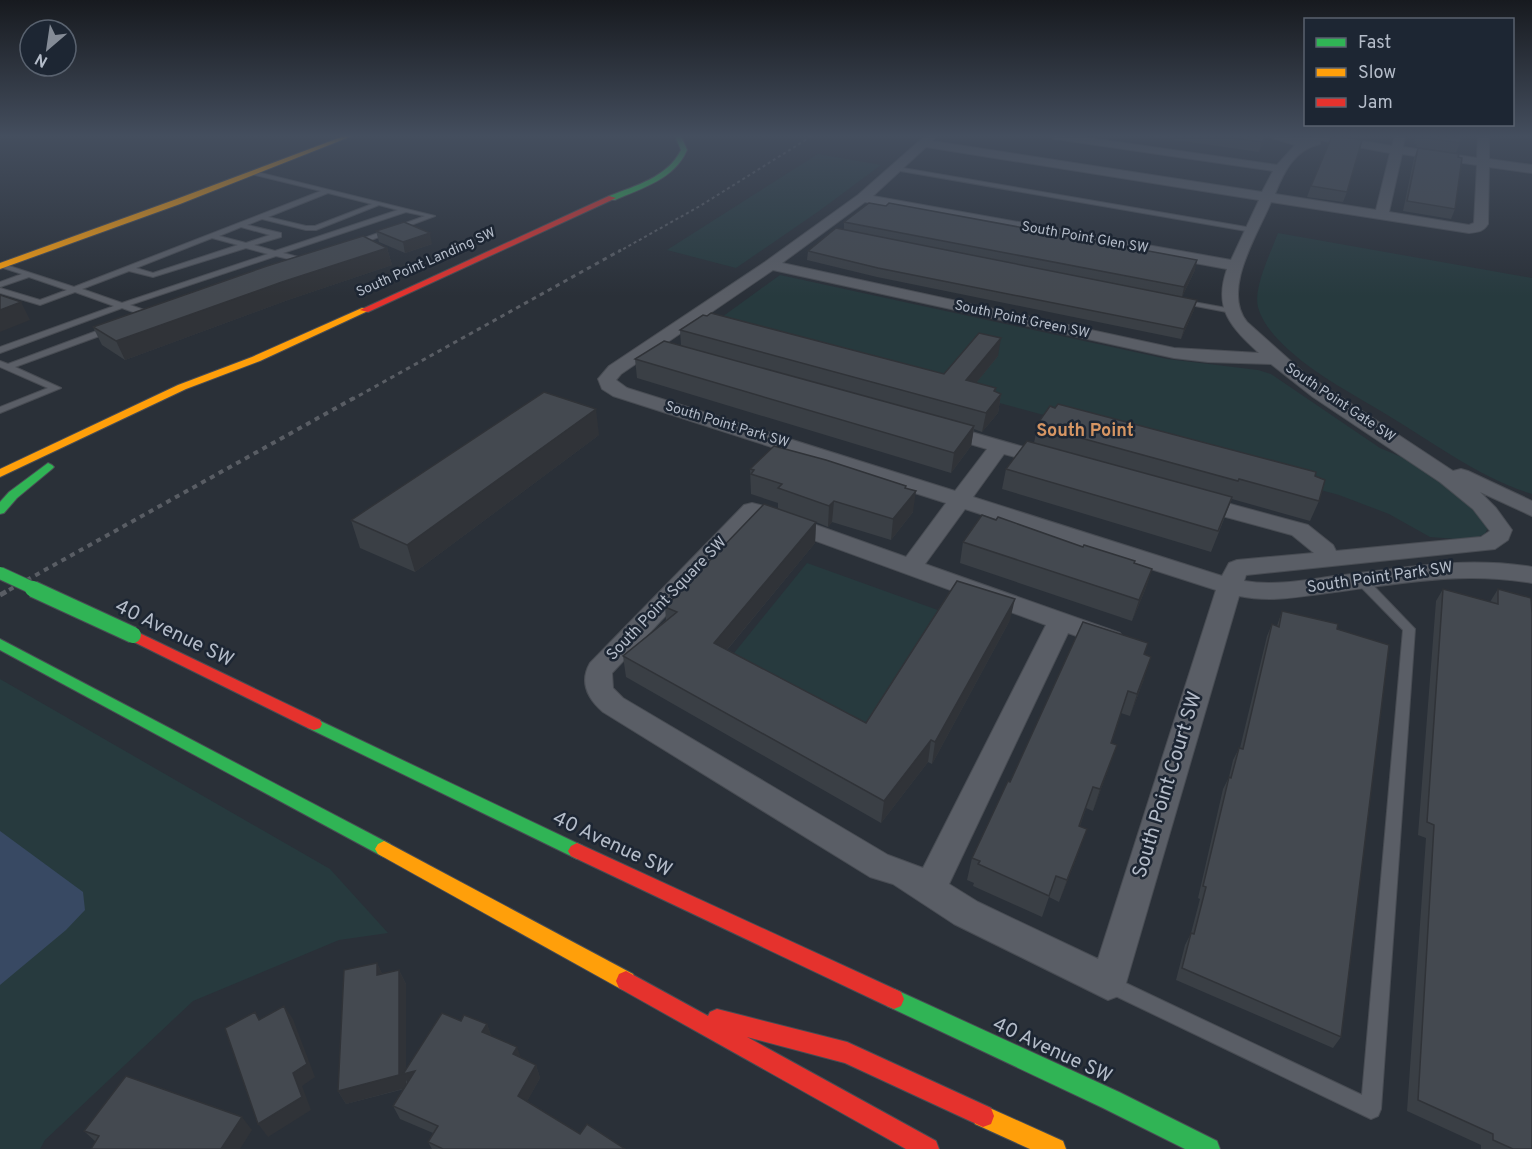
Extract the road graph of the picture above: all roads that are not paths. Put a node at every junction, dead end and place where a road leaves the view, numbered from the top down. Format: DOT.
graph roads {
  1 [pos="208,190"];
  2 [pos="322,190"];
  3 [pos="631,190"];
  4 [pos="873,190"];
  5 [pos="1017,190"];
  6 [pos="1225,190"];
  7 [pos="1272,190"];
  8 [pos="1387,190"];
  9 [pos="1483,190"];
  10 [pos="328,191"];
  11 [pos="1268,197"];
  12 [pos="863,198"];
  13 [pos="298,203"];
  14 [pos="379,203"];
  15 [pos="314,207"];
  16 [pos="405,210"];
  17 [pos="1381,216"];
  18 [pos="262,217"];
  19 [pos="240,225"];
  20 [pos="1252,230"];
  21 [pos="212,236"];
  22 [pos="247,245"];
  23 [pos="346,246"];
  24 [pos="277,253"];
  25 [pos="314,257"];
  26 [pos="303,261"];
  27 [pos="292,265"];
  28 [pos="770,265"];
  29 [pos="1,266"];
  30 [pos="1237,266"];
  31 [pos="129,269"];
  32 [pos="30,274"];
  33 [pos="0,285"];
  34 [pos="77,289"];
  35 [pos="0,290"];
  36 [pos="1166,298"];
  37 [pos="123,305"];
  38 [pos="161,311"];
  39 [pos="1232,311"];
  40 [pos="150,315"];
  41 [pos="139,319"];
  42 [pos="117,327"];
  43 [pos="650,347"];
  44 [pos="0,350"];
  45 [pos="675,354"];
  46 [pos="256,359"];
  47 [pos="1276,359"];
  48 [pos="4,365"];
  49 [pos="0,410"];
  50 [pos="111,419"];
  51 [pos="921,424"];
  52 [pos="109,437"];
  53 [pos="999,446"];
  54 [pos="1413,451"];
  55 [pos="0,460"];
  56 [pos="1066,465"];
  57 [pos="0,472"];
  58 [pos="0,491"];
  59 [pos="1177,496"];
  60 [pos="960,499"];
  61 [pos="1532,509"];
  62 [pos="0,510"];
  63 [pos="1532,518"];
  64 [pos="1500,533"];
  65 [pos="1325,550"];
  66 [pos="910,568"];
  67 [pos="0,573"];
  68 [pos="1532,575"];
  69 [pos="1362,581"];
  70 [pos="1228,588"];
  71 [pos="1061,621"];
  72 [pos="0,644"];
  73 [pos="1125,644"];
  74 [pos="930,888"];
  75 [pos="1108,983"];
  76 [pos="669,1006"];
  77 [pos="928,1149"];
  78 [pos="1055,1149"];
  79 [pos="1209,1149"];
  1 -- 29 [label="main road"];
  2 -- 10 [label="lane"];
  3 -- 46 [label="main road, South Point Landing SW"];
  4 -- 12 [label="street, South Point Park SW"];
  5 -- 20 [label="lane"];
  6 -- 11 [label="street"];
  7 -- 11 [label="street"];
  8 -- 17 [label="street"];
  9 -- 17 [label="street"];
  10 -- 13 [label="lane"];
  10 -- 14 [label="lane"];
  11 -- 17 [label="street"];
  11 -- 20 [label="street"];
  12 -- 28 [label="street, South Point Park SW"];
  12 -- 30 [label="street, South Point Glen SW"];
  13 -- 15 [label="lane"];
  13 -- 18 [label="lane"];
  14 -- 16 [label="lane"];
  14 -- 18 [label="lane"];
  16 -- 23 [label="lane"];
  16 -- 24 [label="lane"];
  18 -- 19 [label="lane"];
  19 -- 21 [label="lane"];
  19 -- 22 [label="lane"];
  20 -- 30 [label="street"];
  21 -- 22 [label="lane"];
  21 -- 31 [label="lane"];
  22 -- 24 [label="lane"];
  22 -- 31 [label="lane"];
  24 -- 26 [label="lane"];
  24 -- 37 [label="lane"];
  25 -- 26 [label="lane"];
  26 -- 27 [label="lane"];
  28 -- 43 [label="street, South Point Park SW"];
  28 -- 47 [label="street, South Point Green SW"];
  29 -- 32 [label="lane"];
  30 -- 39 [label="street"];
  31 -- 34 [label="lane"];
  32 -- 33 [label="lane"];
  32 -- 34 [label="lane"];
  34 -- 35 [label="lane"];
  34 -- 37 [label="lane"];
  36 -- 39 [label="lane"];
  37 -- 40 [label="lane"];
  37 -- 44 [label="lane"];
  38 -- 40 [label="lane"];
  39 -- 47 [label="street, South Point Gate SW"];
  40 -- 41 [label="lane"];
  42 -- 48 [label="lane"];
  43 -- 45 [label="street"];
  43 -- 60 [label="street, South Point Park SW"];
  46 -- 50 [label="main road, South Point Landing SW"];
  46 -- 52 [label="main road, South Point Landing SW"];
  47 -- 54 [label="street, South Point Gate SW"];
  48 -- 49 [label="lane"];
  50 -- 55 [label="main road"];
  50 -- 57 [label="main road, South Point Landing SW"];
  51 -- 53 [label="street"];
  53 -- 56 [label="street"];
  53 -- 60 [label="street"];
  54 -- 61 [label="street, South Point Gate SW"];
  54 -- 64 [label="street, South Point Gate SW"];
  58 -- 62 [label="main road"];
  59 -- 65 [label="street"];
  60 -- 66 [label="street"];
  60 -- 70 [label="street, South Point Park SW"];
  63 -- 64 [label="street"];
  64 -- 68 [label="street, South Point Gate SW"];
  64 -- 70 [label="street, South Point Park SW"];
  66 -- 71 [label="street, South Point Square SW"];
  66 -- 74 [label="street, South Point Square SW"];
  67 -- 79 [label="main road, 40 Avenue SW, bridge"];
  68 -- 69 [label="street, South Point Park SW"];
  69 -- 70 [label="street, South Point Park SW"];
  69 -- 75 [label="lane"];
  70 -- 75 [label="street, South Point Court SW"];
  71 -- 73 [label="street, South Point Square SW"];
  71 -- 74 [label="street"];
  72 -- 76 [label="main road"];
  74 -- 75 [label="street, South Point Square SW"];
  76 -- 77 [label="main road"];
  76 -- 78 [label="main road"];
}
